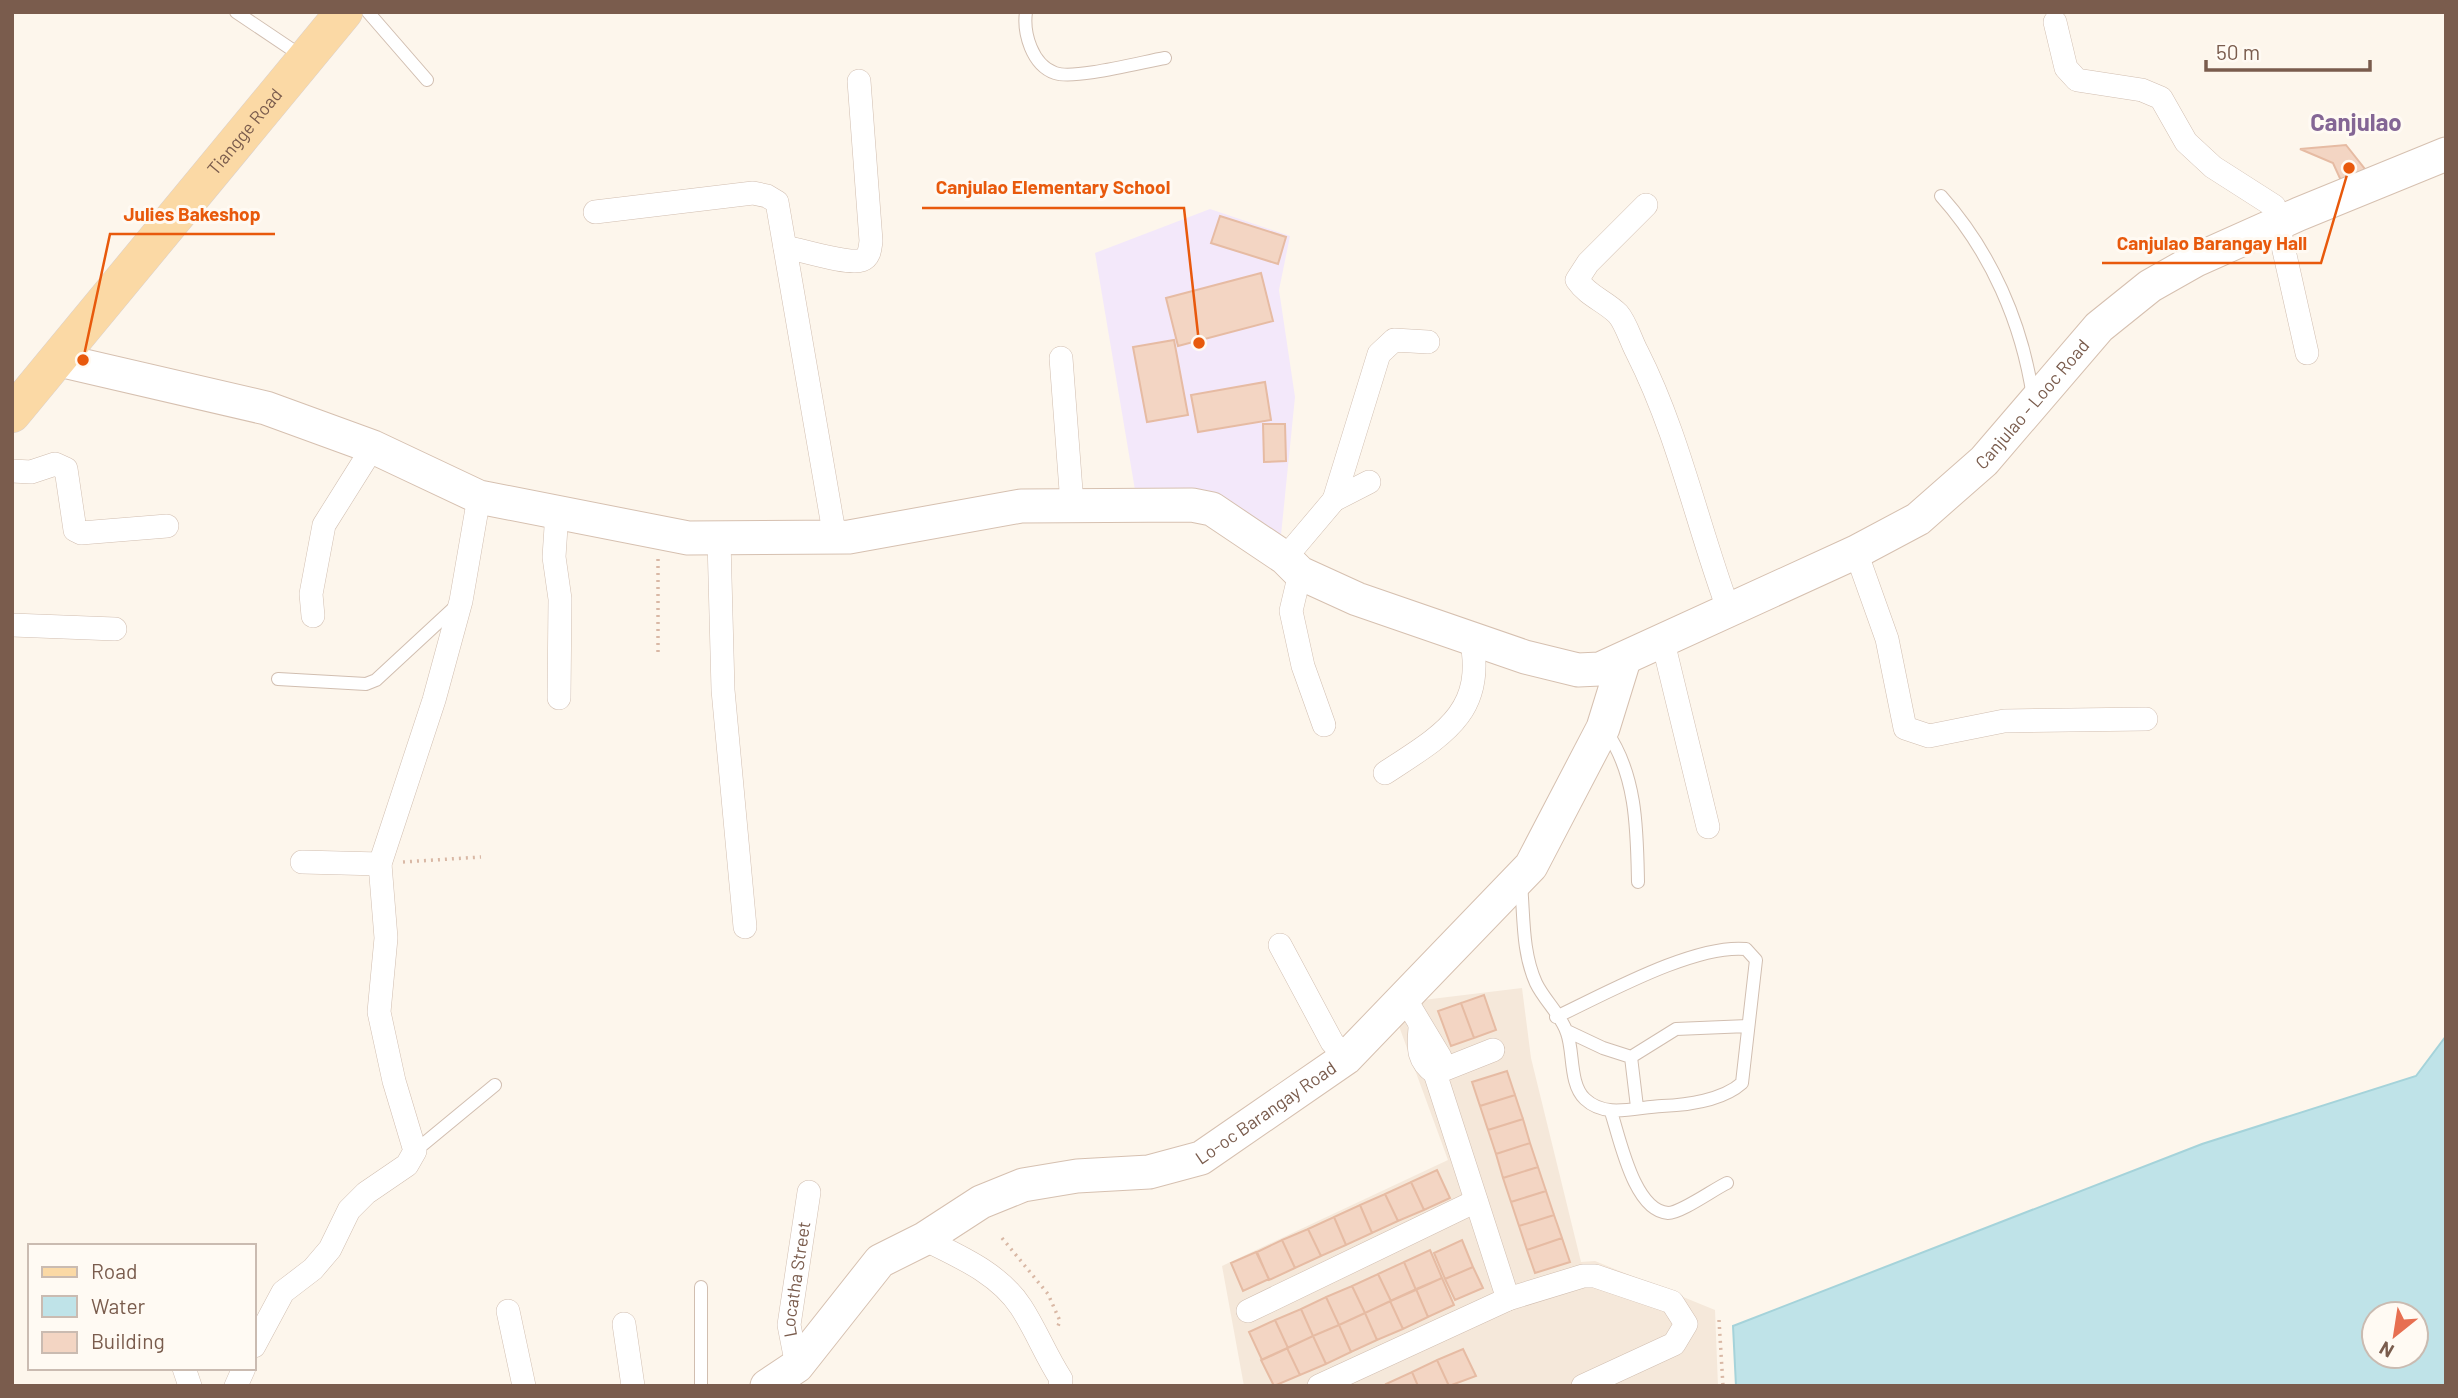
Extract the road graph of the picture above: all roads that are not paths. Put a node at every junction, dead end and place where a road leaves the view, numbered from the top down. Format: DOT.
graph roads {
  1 [pos="236,12"];
  2 [pos="344,12"];
  3 [pos="368,12"];
  4 [pos="1026,12"];
  5 [pos="2055,22"];
  6 [pos="1164,58"];
  7 [pos="306,59"];
  8 [pos="427,80"];
  9 [pos="859,80"];
  10 [pos="2446,154"];
  11 [pos="1941,196"];
  12 [pos="1646,205"];
  13 [pos="595,212"];
  14 [pos="2280,223"];
  15 [pos="785,247"];
  16 [pos="1428,342"];
  17 [pos="2307,353"];
  18 [pos="1061,358"];
  19 [pos="59,360"];
  20 [pos="2034,401"];
  21 [pos="17,403"];
  22 [pos="373,447"];
  23 [pos="12,471"];
  24 [pos="1370,482"];
  25 [pos="479,497"];
  26 [pos="1334,500"];
  27 [pos="1072,504"];
  28 [pos="557,512"];
  29 [pos="167,526"];
  30 [pos="835,538"];
  31 [pos="719,540"];
  32 [pos="1856,552"];
  33 [pos="1293,566"];
  34 [pos="461,601"];
  35 [pos="1729,611"];
  36 [pos="313,616"];
  37 [pos="12,625"];
  38 [pos="115,629"];
  39 [pos="1471,638"];
  40 [pos="1663,642"];
  41 [pos="1624,660"];
  42 [pos="278,679"];
  43 [pos="559,698"];
  44 [pos="2146,719"];
  45 [pos="1324,725"];
  46 [pos="1603,728"];
  47 [pos="1385,773"];
  48 [pos="1708,827"];
  49 [pos="302,863"];
  50 [pos="380,864"];
  51 [pos="1521,878"];
  52 [pos="1638,882"];
  53 [pos="745,927"];
  54 [pos="1280,945"];
  55 [pos="1404,997"];
  56 [pos="1556,1017"];
  57 [pos="1748,1026"];
  58 [pos="1567,1031"];
  59 [pos="1493,1050"];
  60 [pos="1631,1057"];
  61 [pos="1346,1058"];
  62 [pos="1435,1073"];
  63 [pos="495,1085"];
  64 [pos="1637,1107"];
  65 [pos="1611,1112"];
  66 [pos="415,1152"];
  67 [pos="1727,1183"];
  68 [pos="809,1192"];
  69 [pos="1476,1201"];
  70 [pos="924,1239"];
  71 [pos="701,1287"];
  72 [pos="1508,1299"];
  73 [pos="508,1311"];
  74 [pos="1248,1311"];
  75 [pos="624,1324"];
  76 [pos="256,1342"];
  77 [pos="797,1366"];
  78 [pos="243,1370"];
  79 [pos="1063,1383"];
  80 [pos="236,1386"];
  81 [pos="524,1386"];
  82 [pos="633,1386"];
  83 [pos="701,1386"];
  84 [pos="767,1386"];
  85 [pos="1319,1386"];
  86 [pos="1583,1386"];
  1 -- 7 [label="lane"];
  2 -- 7 [label="main road, Tiangge Road"];
  3 -- 8 [label="lane"];
  4 -- 6 [label="lane"];
  5 -- 14 [label="street"];
  7 -- 19 [label="main road, Tiangge Road"];
  9 -- 15 [label="street"];
  10 -- 14 [label="street, Canjulao - Looc Road"];
  11 -- 20 [label="lane"];
  12 -- 35 [label="street"];
  13 -- 15 [label="street"];
  14 -- 17 [label="street"];
  14 -- 20 [label="street, Canjulao - Looc Road"];
  15 -- 30 [label="street"];
  16 -- 26 [label="street"];
  18 -- 27 [label="street"];
  19 -- 21 [label="main road, Tiangge Road"];
  19 -- 22 [label="street, Canjulao - Looc Road"];
  20 -- 32 [label="street, Canjulao - Looc Road"];
  22 -- 25 [label="street, Canjulao - Looc Road"];
  22 -- 36 [label="street"];
  23 -- 29 [label="street"];
  24 -- 26 [label="street"];
  25 -- 28 [label="street, Canjulao - Looc Road"];
  25 -- 34 [label="street"];
  26 -- 33 [label="street"];
  27 -- 30 [label="street, Canjulao - Looc Road"];
  27 -- 33 [label="street, Canjulao - Looc Road"];
  28 -- 31 [label="street, Canjulao - Looc Road"];
  28 -- 43 [label="street"];
  30 -- 31 [label="street, Canjulao - Looc Road"];
  31 -- 53 [label="street"];
  32 -- 35 [label="street, Canjulao - Looc Road"];
  32 -- 44 [label="street"];
  33 -- 39 [label="street, Canjulao - Looc Road"];
  33 -- 45 [label="street"];
  34 -- 42 [label="lane"];
  34 -- 50 [label="street"];
  35 -- 40 [label="street, Canjulao - Looc Road"];
  37 -- 38 [label="street"];
  39 -- 41 [label="street, Canjulao - Looc Road"];
  39 -- 47 [label="street"];
  40 -- 41 [label="street, Canjulao - Looc Road"];
  40 -- 48 [label="street"];
  41 -- 46 [label="street, Lo-oc Barangay Road"];
  46 -- 51 [label="street, Lo-oc Barangay Road"];
  46 -- 52 [label="lane"];
  49 -- 50 [label="street"];
  50 -- 66 [label="street"];
  51 -- 55 [label="street, Lo-oc Barangay Road"];
  51 -- 56 [label="lane"];
  54 -- 61 [label="street"];
  55 -- 61 [label="street, Lo-oc Barangay Road"];
  55 -- 62 [label="street"];
  56 -- 57 [label="lane"];
  56 -- 58 [label="lane"];
  57 -- 60 [label="lane"];
  57 -- 64 [label="lane"];
  58 -- 60 [label="lane"];
  58 -- 65 [label="lane"];
  59 -- 62 [label="street"];
  60 -- 64 [label="lane"];
  61 -- 70 [label="street, Lo-oc Barangay Road"];
  62 -- 69 [label="street"];
  63 -- 66 [label="lane"];
  64 -- 65 [label="lane"];
  65 -- 67 [label="lane"];
  66 -- 76 [label="street"];
  68 -- 77 [label="street, Locatha Street"];
  69 -- 72 [label="street"];
  69 -- 74 [label="street"];
  70 -- 77 [label="street, Lo-oc Barangay Road"];
  70 -- 79 [label="street"];
  71 -- 83 [label="lane"];
  72 -- 85 [label="street"];
  72 -- 86 [label="street"];
  73 -- 81 [label="street"];
  75 -- 82 [label="street"];
  77 -- 84 [label="street, Lo-oc Barangay Road"];
  78 -- 80 [label="street"];
}
